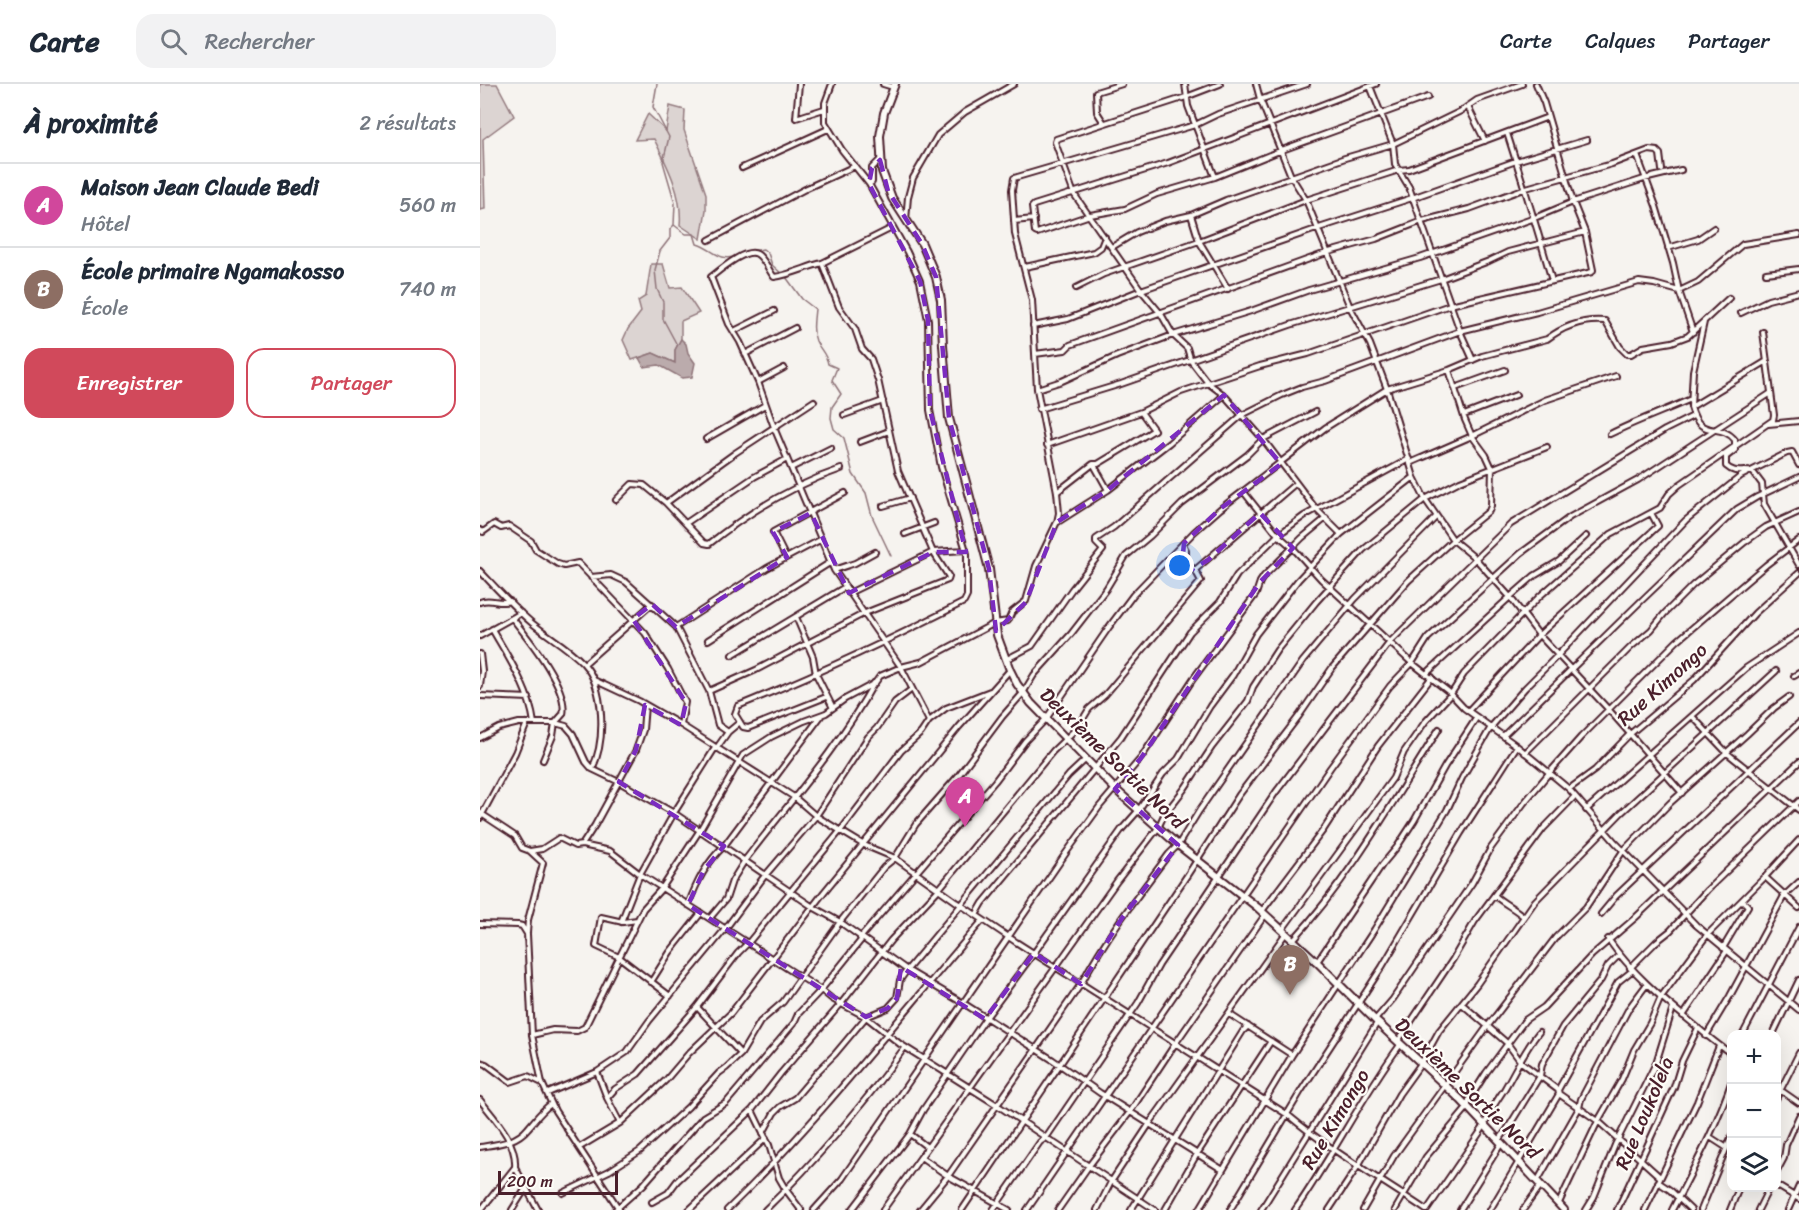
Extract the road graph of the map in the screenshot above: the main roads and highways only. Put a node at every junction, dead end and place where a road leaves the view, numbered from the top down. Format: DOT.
graph roads {
  1 [pos="894,86"];
  2 [pos="1564,1210"];
  1 -- 2 [label="main road, Deuxième Sortie Nord"];
}
